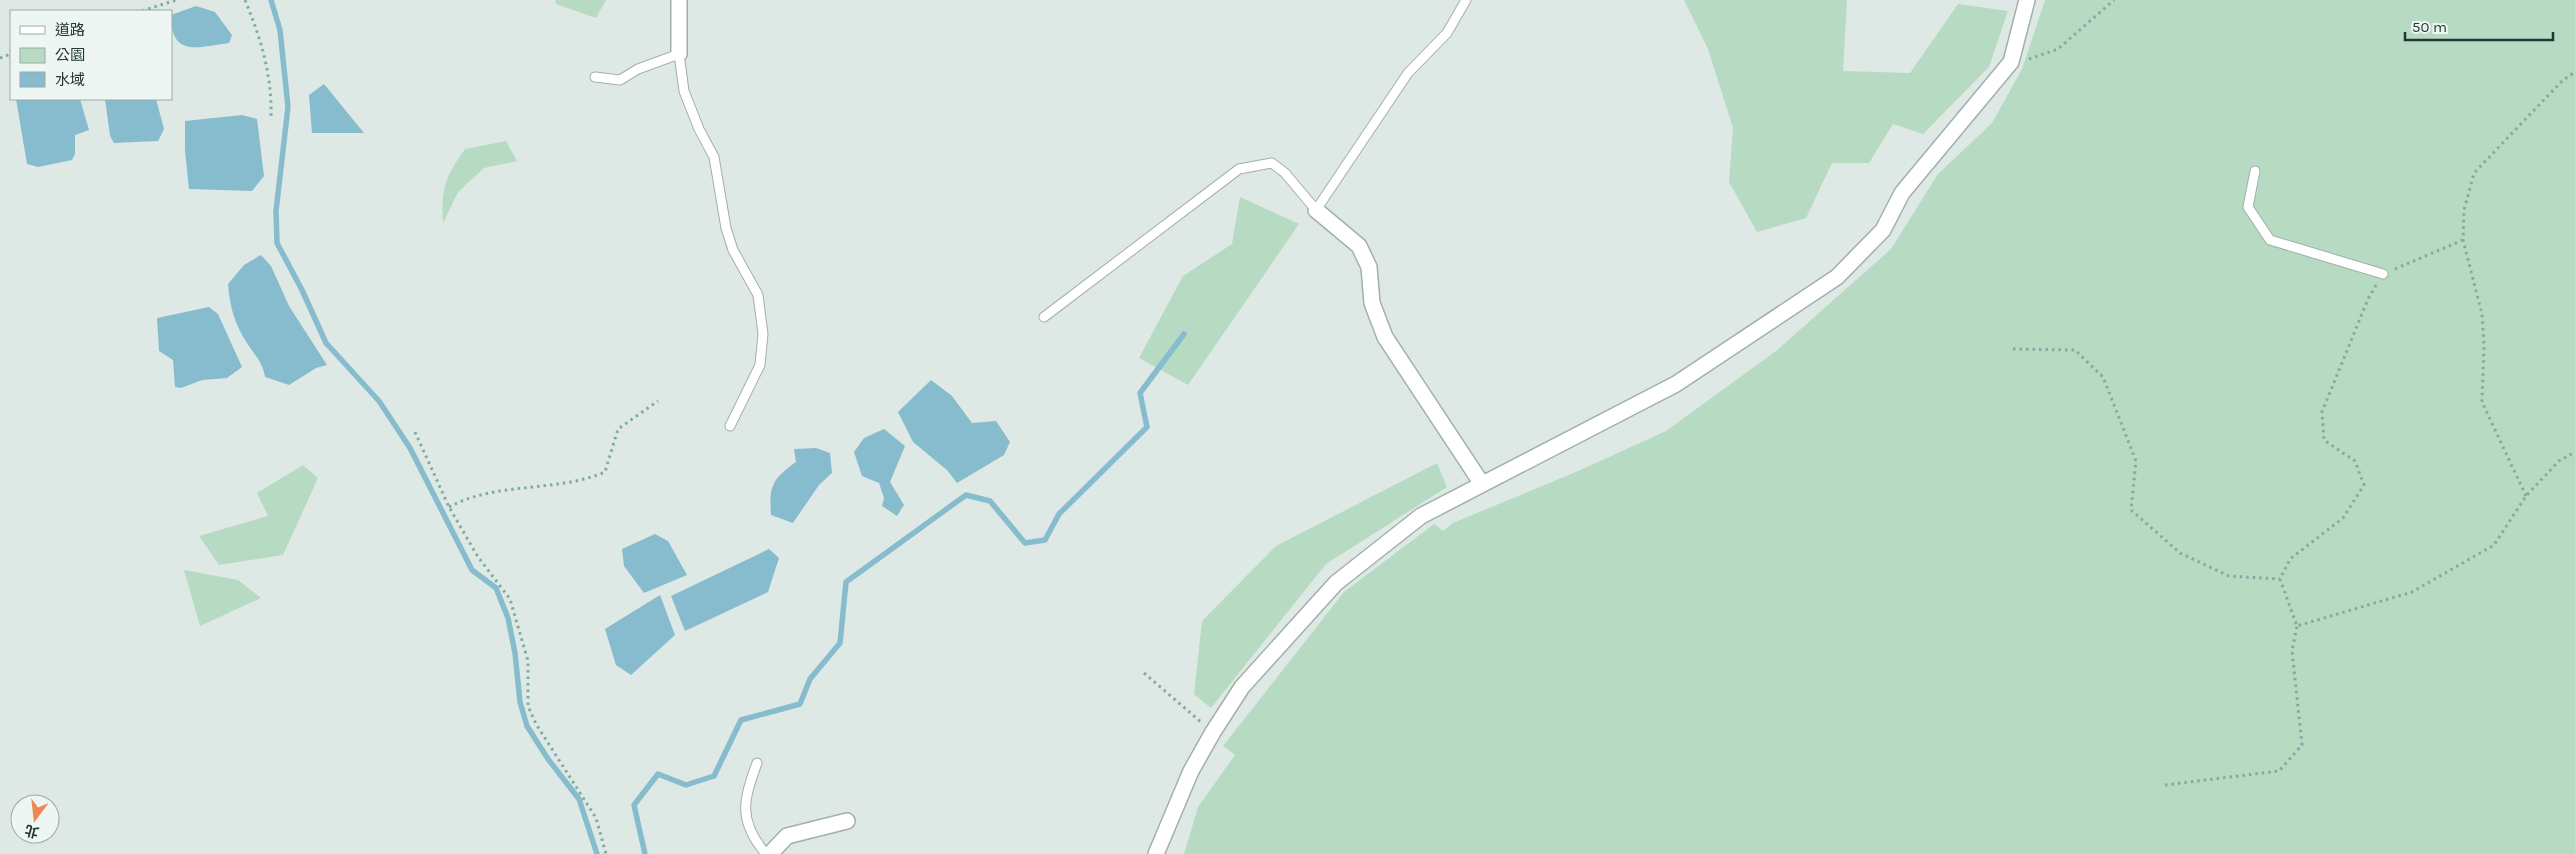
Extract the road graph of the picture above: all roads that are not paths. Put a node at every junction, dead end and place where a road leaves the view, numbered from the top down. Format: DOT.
graph roads {
  1 [pos="679,0"];
  2 [pos="1466,0"];
  3 [pos="2027,0"];
  4 [pos="678,54"];
  5 [pos="595,77"];
  6 [pos="2255,171"];
  7 [pos="1316,210"];
  8 [pos="2383,274"];
  9 [pos="1044,317"];
  10 [pos="730,426"];
  11 [pos="1482,484"];
  12 [pos="757,763"];
  13 [pos="847,821"];
  14 [pos="768,854"];
  15 [pos="1156,854"];
  1 -- 4 [label="street"];
  2 -- 7 [label="lane"];
  3 -- 11 [label="street"];
  4 -- 5 [label="lane"];
  4 -- 10 [label="lane"];
  6 -- 8 [label="lane"];
  7 -- 9 [label="lane"];
  7 -- 11 [label="street"];
  11 -- 15 [label="street"];
  12 -- 14 [label="lane"];
  13 -- 14 [label="street"];
}
